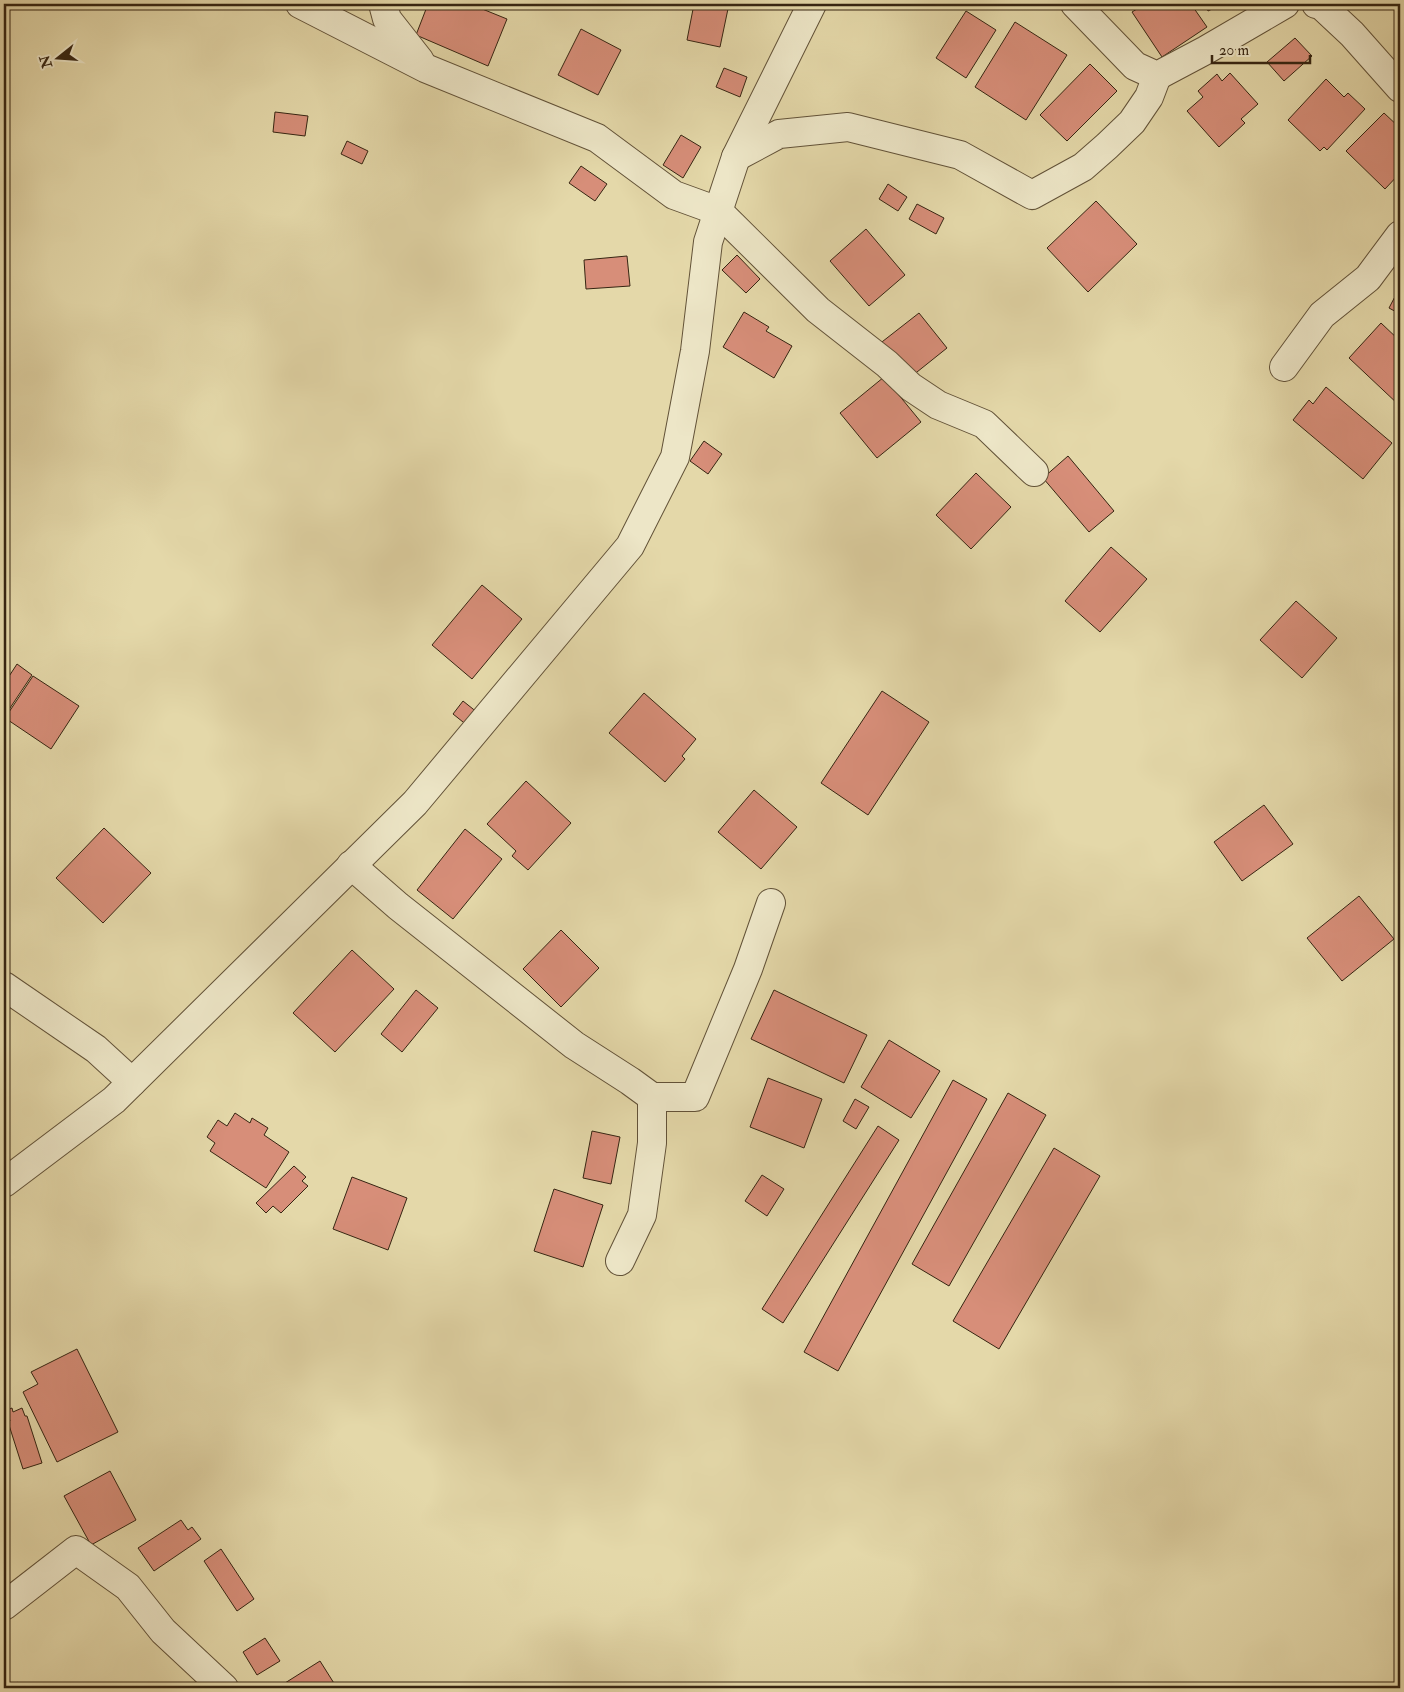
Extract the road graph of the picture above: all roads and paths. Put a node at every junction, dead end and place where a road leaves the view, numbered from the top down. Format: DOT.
graph roads {
  1 [pos="300,4"];
  2 [pos="383,4"];
  3 [pos="812,4"];
  4 [pos="1075,4"];
  5 [pos="1285,4"];
  6 [pos="1316,4"];
  7 [pos="425,68"];
  8 [pos="1157,76"];
  9 [pos="1400,88"];
  10 [pos="736,157"];
  11 [pos="718,211"];
  12 [pos="1400,235"];
  13 [pos="1284,367"];
  14 [pos="1034,472"];
  15 [pos="352,865"];
  16 [pos="771,903"];
  17 [pos="4,986"];
  18 [pos="132,1082"];
  19 [pos="652,1097"];
  20 [pos="4,1183"];
  21 [pos="620,1261"];
  22 [pos="4,1606"];
  23 [pos="224,1688"];
  1 -- 7 [label="street"];
  2 -- 7 [label="street"];
  3 -- 10 [label="street"];
  4 -- 8 [label="street"];
  5 -- 8 [label="street"];
  6 -- 9 [label="street"];
  7 -- 11 [label="street"];
  8 -- 10 [label="street"];
  10 -- 11 [label="street"];
  11 -- 14 [label="street"];
  11 -- 15 [label="street"];
  12 -- 13 [label="street"];
  15 -- 18 [label="street"];
  15 -- 19 [label="street"];
  16 -- 19 [label="street"];
  17 -- 18 [label="street"];
  18 -- 20 [label="street"];
  19 -- 21 [label="street"];
  22 -- 23 [label="street"];
}
